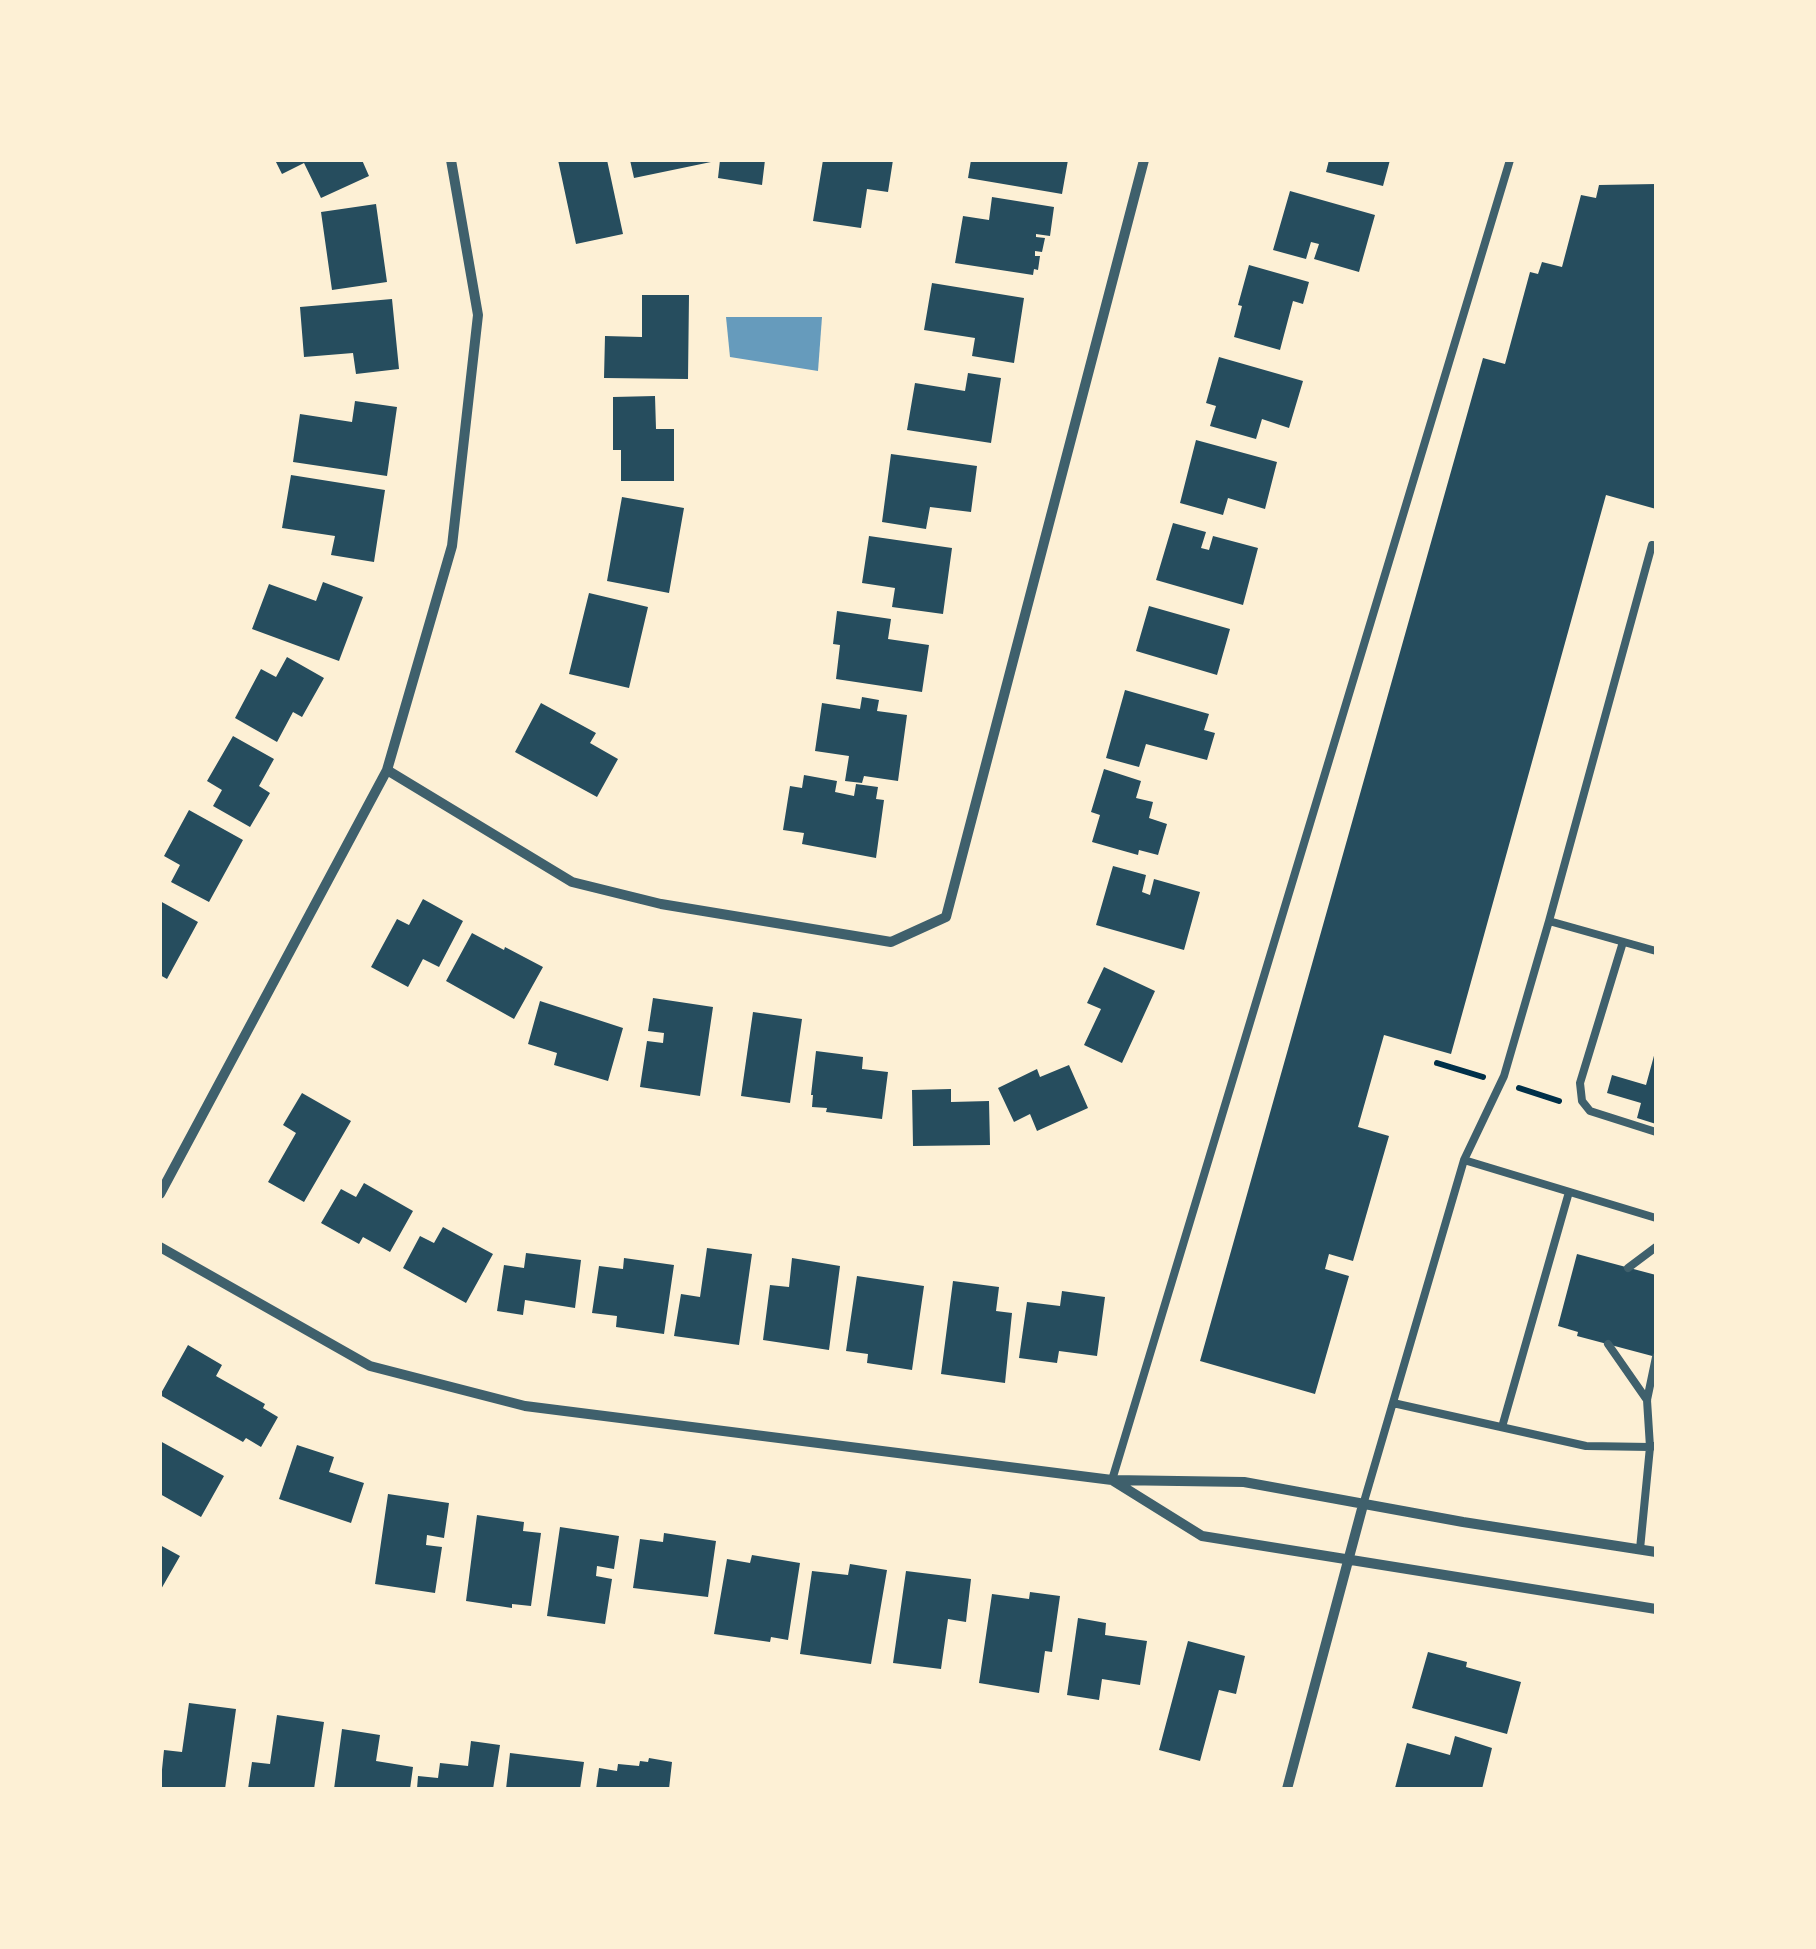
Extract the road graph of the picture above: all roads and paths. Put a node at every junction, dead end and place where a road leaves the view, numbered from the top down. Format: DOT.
graph roads {
  1 [pos="450,160"];
  2 [pos="1144,160"];
  3 [pos="1510,160"];
  4 [pos="1656,546"];
  5 [pos="387,770"];
  6 [pos="1549,922"];
  7 [pos="1622,942"];
  8 [pos="1656,950"];
  9 [pos="1437,1063"];
  10 [pos="1501,1082"];
  11 [pos="1564,1102"];
  12 [pos="1656,1132"];
  13 [pos="1464,1160"];
  14 [pos="1569,1192"];
  15 [pos="160,1194"];
  16 [pos="1656,1218"];
  17 [pos="1656,1246"];
  18 [pos="160,1247"];
  19 [pos="1628,1268"];
  20 [pos="1608,1344"];
  21 [pos="1656,1357"];
  22 [pos="1656,1392"];
  23 [pos="1646,1400"];
  24 [pos="1393,1404"];
  25 [pos="1502,1427"];
  26 [pos="1653,1447"];
  27 [pos="1112,1480"];
  28 [pos="1363,1504"];
  29 [pos="1640,1549"];
  30 [pos="1656,1552"];
  31 [pos="1347,1560"];
  32 [pos="1656,1609"];
  33 [pos="1287,1789"];
  1 -- 5 [label="street"];
  2 -- 5 [label="street"];
  3 -- 27 [label="lane"];
  4 -- 6 [label="lane"];
  5 -- 15 [label="street"];
  6 -- 7 [label="lane"];
  6 -- 10 [label="lane"];
  7 -- 8 [label="lane"];
  7 -- 12 [label="lane"];
  9 -- 10 [label="path"];
  10 -- 11 [label="path"];
  10 -- 13 [label="lane"];
  13 -- 14 [label="lane"];
  13 -- 24 [label="lane"];
  14 -- 16 [label="lane"];
  14 -- 25 [label="lane"];
  17 -- 19 [label="lane"];
  18 -- 27 [label="street"];
  20 -- 23 [label="lane"];
  21 -- 23 [label="lane"];
  22 -- 23 [label="lane"];
  23 -- 26 [label="lane"];
  24 -- 25 [label="lane"];
  24 -- 28 [label="lane"];
  25 -- 26 [label="lane"];
  26 -- 29 [label="lane"];
  27 -- 28 [label="street"];
  27 -- 31 [label="street"];
  28 -- 29 [label="street"];
  28 -- 31 [label="street"];
  29 -- 30 [label="street"];
  31 -- 32 [label="street"];
  31 -- 33 [label="street"];
}
